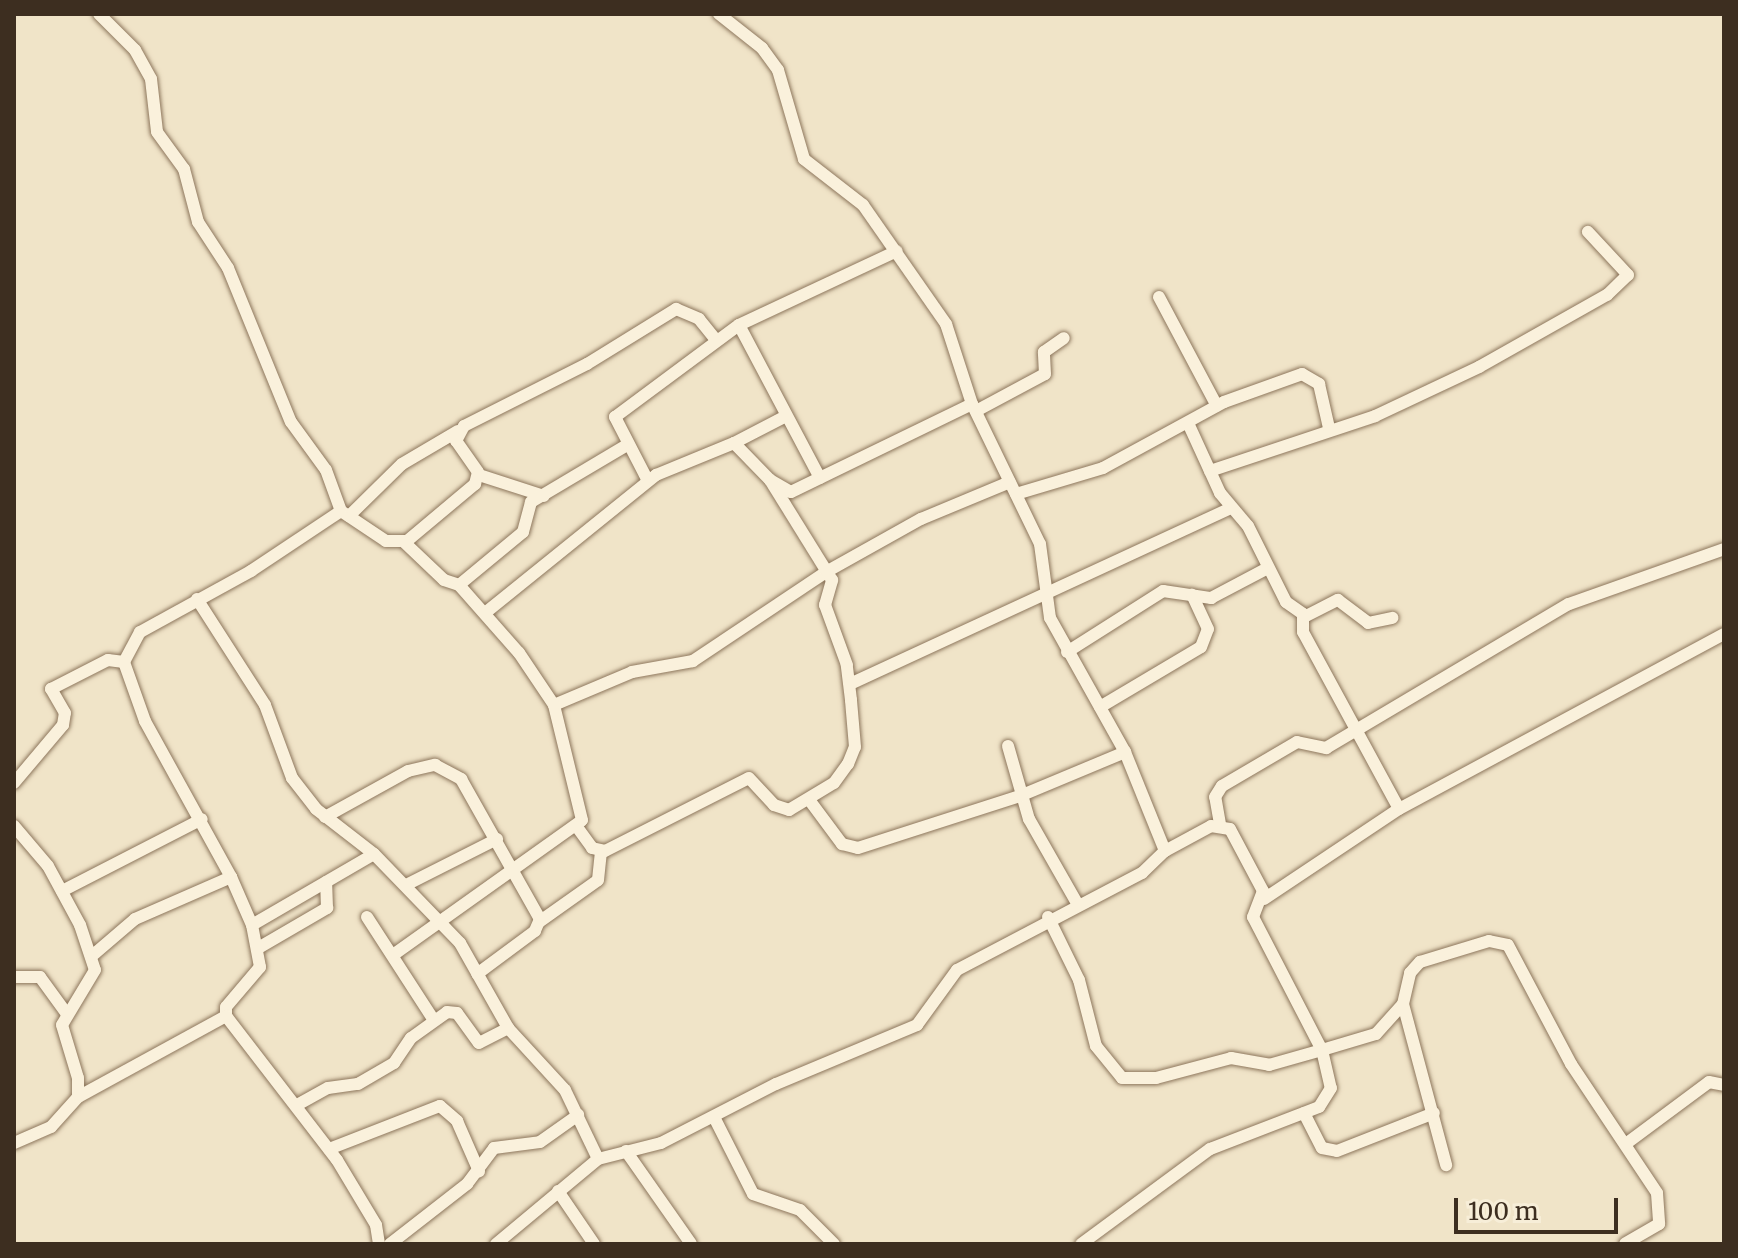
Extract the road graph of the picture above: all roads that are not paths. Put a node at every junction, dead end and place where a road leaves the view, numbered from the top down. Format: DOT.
graph roads {
  1 [pos="99,14"];
  2 [pos="719,14"];
  3 [pos="1588,232"];
  4 [pos="897,251"];
  5 [pos="1159,297"];
  6 [pos="739,325"];
  7 [pos="1064,338"];
  8 [pos="716,340"];
  9 [pos="1217,406"];
  10 [pos="974,407"];
  11 [pos="786,416"];
  12 [pos="1188,423"];
  13 [pos="1329,428"];
  14 [pos="458,431"];
  15 [pos="734,443"];
  16 [pos="627,445"];
  17 [pos="1210,471"];
  18 [pos="479,475"];
  19 [pos="820,478"];
  20 [pos="647,479"];
  21 [pos="770,480"];
  22 [pos="1013,488"];
  23 [pos="544,496"];
  24 [pos="1229,509"];
  25 [pos="345,514"];
  26 [pos="404,542"];
  27 [pos="1724,549"];
  28 [pos="1268,568"];
  29 [pos="826,572"];
  30 [pos="459,585"];
  31 [pos="1046,593"];
  32 [pos="1192,595"];
  33 [pos="197,599"];
  34 [pos="485,613"];
  35 [pos="1303,614"];
  36 [pos="1392,618"];
  37 [pos="1724,634"];
  38 [pos="1067,652"];
  39 [pos="124,662"];
  40 [pos="850,684"];
  41 [pos="554,705"];
  42 [pos="1100,707"];
  43 [pos="1353,733"];
  44 [pos="1008,746"];
  45 [pos="1125,752"];
  46 [pos="14,783"];
  47 [pos="1020,796"];
  48 [pos="810,801"];
  49 [pos="1399,809"];
  50 [pos="325,817"];
  51 [pos="202,819"];
  52 [pos="1220,824"];
  53 [pos="14,826"];
  54 [pos="577,827"];
  55 [pos="497,839"];
  56 [pos="1165,851"];
  57 [pos="601,852"];
  58 [pos="374,854"];
  59 [pos="515,869"];
  60 [pos="231,877"];
  61 [pos="326,882"];
  62 [pos="406,885"];
  63 [pos="62,891"];
  64 [pos="1264,899"];
  65 [pos="1077,903"];
  66 [pos="367,917"];
  67 [pos="1048,917"];
  68 [pos="440,920"];
  69 [pos="539,922"];
  70 [pos="252,925"];
  71 [pos="260,947"];
  72 [pos="93,955"];
  73 [pos="393,955"];
  74 [pos="477,974"];
  75 [pos="14,977"];
  76 [pos="1403,1004"];
  77 [pos="67,1014"];
  78 [pos="226,1016"];
  79 [pos="433,1019"];
  80 [pos="508,1028"];
  81 [pos="1322,1050"];
  82 [pos="1724,1085"];
  83 [pos="78,1097"];
  84 [pos="297,1105"];
  85 [pos="1304,1113"];
  86 [pos="1434,1113"];
  87 [pos="578,1115"];
  88 [pos="714,1117"];
  89 [pos="14,1143"];
  90 [pos="1627,1143"];
  91 [pos="329,1149"];
  92 [pos="626,1151"];
  93 [pos="598,1159"];
  94 [pos="1446,1165"];
  95 [pos="479,1171"];
  96 [pos="558,1191"];
  97 [pos="379,1244"];
  98 [pos="390,1244"];
  99 [pos="496,1244"];
  100 [pos="594,1244"];
  101 [pos="691,1244"];
  102 [pos="834,1244"];
  103 [pos="1081,1244"];
  104 [pos="1625,1244"];
  1 -- 25 [label="street"];
  2 -- 4 [label="street"];
  3 -- 13 [label="street"];
  4 -- 6 [label="street"];
  4 -- 10 [label="street"];
  5 -- 9 [label="street"];
  6 -- 8 [label="street"];
  6 -- 11 [label="street"];
  7 -- 10 [label="street"];
  8 -- 14 [label="street"];
  8 -- 16 [label="street"];
  9 -- 12 [label="street"];
  9 -- 13 [label="street"];
  10 -- 19 [label="street"];
  10 -- 22 [label="street"];
  11 -- 15 [label="street"];
  11 -- 19 [label="street"];
  12 -- 17 [label="street"];
  12 -- 22 [label="street"];
  13 -- 17 [label="street"];
  14 -- 18 [label="street"];
  14 -- 25 [label="street"];
  15 -- 20 [label="street"];
  15 -- 21 [label="street"];
  16 -- 20 [label="street"];
  16 -- 23 [label="street"];
  17 -- 24 [label="street"];
  18 -- 23 [label="street"];
  18 -- 26 [label="street"];
  19 -- 21 [label="street"];
  20 -- 34 [label="street"];
  21 -- 29 [label="street"];
  22 -- 29 [label="street"];
  22 -- 31 [label="street"];
  23 -- 30 [label="street"];
  24 -- 28 [label="street"];
  24 -- 31 [label="street"];
  25 -- 26 [label="street"];
  25 -- 33 [label="street"];
  26 -- 30 [label="street"];
  27 -- 43 [label="street"];
  28 -- 32 [label="street"];
  28 -- 35 [label="street"];
  29 -- 40 [label="street"];
  29 -- 41 [label="street"];
  30 -- 34 [label="street"];
  31 -- 38 [label="street"];
  31 -- 40 [label="street"];
  32 -- 38 [label="street"];
  32 -- 42 [label="street"];
  33 -- 39 [label="street"];
  33 -- 50 [label="street"];
  34 -- 41 [label="street"];
  35 -- 36 [label="street"];
  35 -- 43 [label="street"];
  37 -- 49 [label="street"];
  38 -- 42 [label="street"];
  39 -- 46 [label="street"];
  39 -- 51 [label="street"];
  40 -- 48 [label="street"];
  41 -- 54 [label="street"];
  42 -- 45 [label="street"];
  43 -- 49 [label="street"];
  43 -- 52 [label="street"];
  44 -- 47 [label="street"];
  45 -- 47 [label="street"];
  45 -- 56 [label="street"];
  47 -- 48 [label="street"];
  47 -- 65 [label="street"];
  48 -- 57 [label="street"];
  49 -- 64 [label="street"];
  50 -- 55 [label="street"];
  50 -- 58 [label="street"];
  51 -- 60 [label="street"];
  51 -- 63 [label="street"];
  52 -- 56 [label="street"];
  52 -- 64 [label="street"];
  53 -- 63 [label="street"];
  54 -- 57 [label="street"];
  54 -- 59 [label="street"];
  55 -- 59 [label="street"];
  55 -- 62 [label="street"];
  56 -- 65 [label="street"];
  57 -- 69 [label="street"];
  58 -- 61 [label="street"];
  58 -- 62 [label="street"];
  59 -- 68 [label="street"];
  59 -- 69 [label="street"];
  60 -- 70 [label="street"];
  60 -- 72 [label="street"];
  61 -- 70 [label="street"];
  61 -- 71 [label="street"];
  62 -- 68 [label="street"];
  63 -- 72 [label="street"];
  64 -- 81 [label="street"];
  65 -- 67 [label="street"];
  66 -- 73 [label="street"];
  67 -- 81 [label="street"];
  67 -- 88 [label="street"];
  68 -- 73 [label="street"];
  68 -- 74 [label="street"];
  69 -- 74 [label="street"];
  70 -- 71 [label="street"];
  71 -- 78 [label="street"];
  72 -- 77 [label="street"];
  73 -- 79 [label="street"];
  74 -- 80 [label="street"];
  75 -- 77 [label="street"];
  76 -- 81 [label="street"];
  76 -- 86 [label="street"];
  76 -- 90 [label="street"];
  77 -- 83 [label="street"];
  78 -- 83 [label="street"];
  78 -- 84 [label="street"];
  79 -- 80 [label="street"];
  79 -- 84 [label="street"];
  80 -- 87 [label="street"];
  81 -- 85 [label="street"];
  82 -- 90 [label="street"];
  83 -- 89 [label="street"];
  84 -- 91 [label="street"];
  85 -- 86 [label="street"];
  85 -- 103 [label="street"];
  86 -- 94 [label="street"];
  87 -- 93 [label="street"];
  87 -- 95 [label="street"];
  88 -- 92 [label="street"];
  88 -- 102 [label="street"];
  90 -- 104 [label="street"];
  91 -- 95 [label="street"];
  91 -- 97 [label="street"];
  92 -- 93 [label="street"];
  92 -- 101 [label="street"];
  93 -- 96 [label="street"];
  95 -- 98 [label="street"];
  96 -- 99 [label="street"];
  96 -- 100 [label="street"];
}
